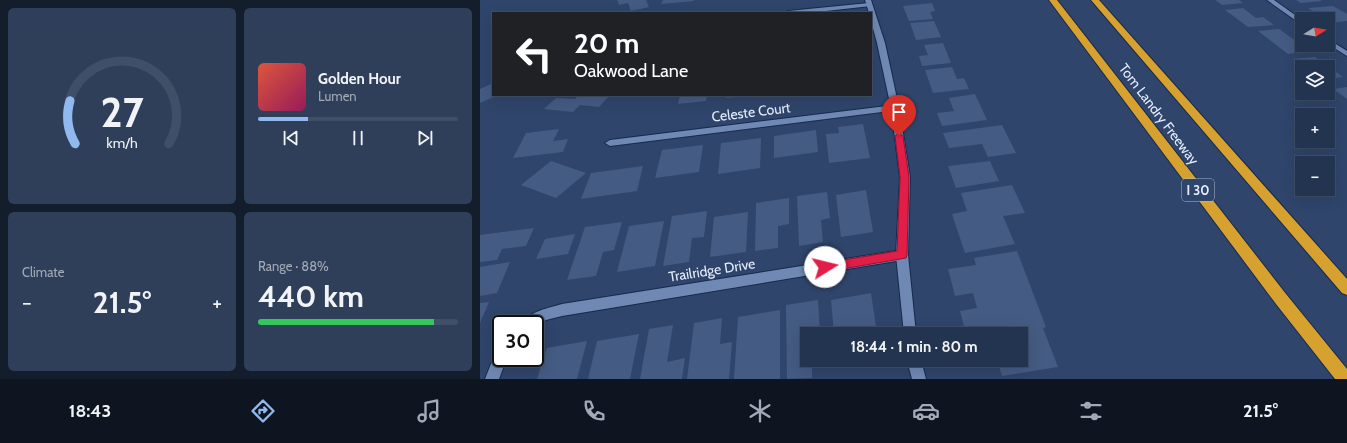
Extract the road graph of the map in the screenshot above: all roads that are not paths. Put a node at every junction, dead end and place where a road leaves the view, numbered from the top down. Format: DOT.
graph roads {
  1 [pos="1053,0"];
  2 [pos="1095,0"];
  3 [pos="1270,0"];
  4 [pos="868,3"];
  5 [pos="796,12"];
  6 [pos="872,15"];
  7 [pos="1295,18"];
  8 [pos="1335,46"];
  9 [pos="1347,54"];
  10 [pos="895,108"];
  11 [pos="610,143"];
  12 [pos="902,255"];
  13 [pos="1347,289"];
  14 [pos="544,316"];
  15 [pos="909,327"];
  16 [pos="497,367"];
  17 [pos="916,367"];
  18 [pos="492,379"];
  19 [pos="919,379"];
  20 [pos="1345,379"];
  1 -- 20 [label="highway, Tom Landry Freeway / I 30"];
  2 -- 13 [label="highway, Tom Landry Freeway"];
  3 -- 7 [label="street"];
  4 -- 5 [label="street"];
  6 -- 10 [label="street"];
  8 -- 9 [label="street"];
  10 -- 11 [label="street, Celeste Court"];
  10 -- 12 [label="street"];
  12 -- 14 [label="street, Trailridge Drive"];
  12 -- 15 [label="street"];
  16 -- 18 [label="street"];
  17 -- 19 [label="street"];
}
